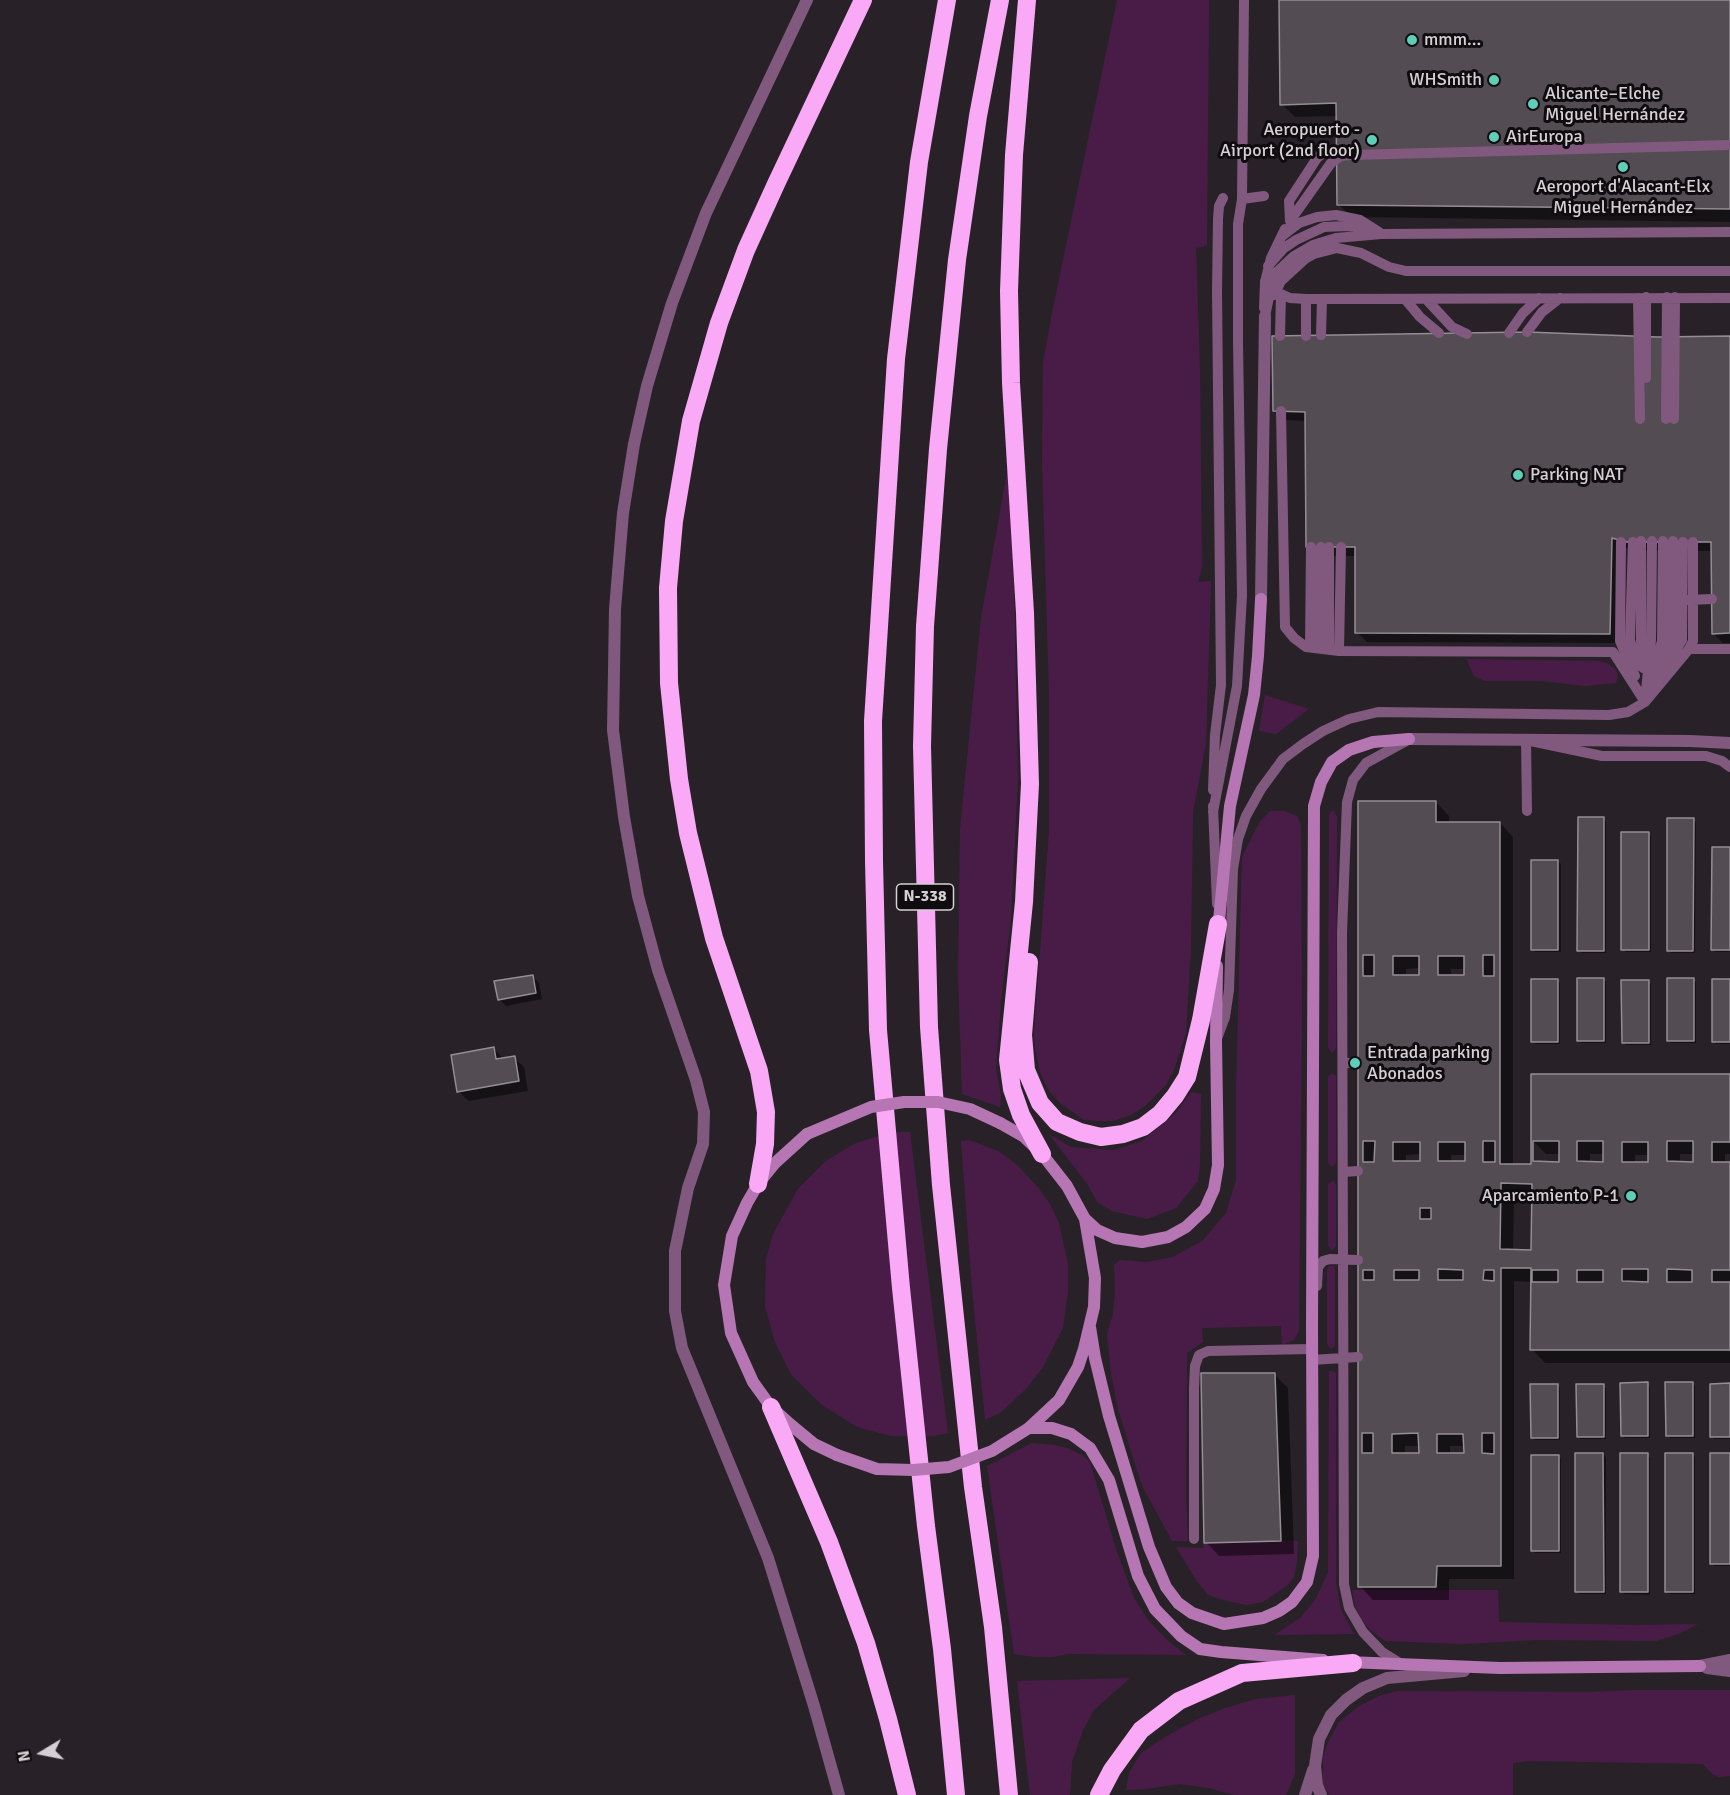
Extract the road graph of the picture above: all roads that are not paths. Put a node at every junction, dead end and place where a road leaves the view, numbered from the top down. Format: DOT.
graph roads {
  1 [pos="807,0"];
  2 [pos="862,0"];
  3 [pos="947,0"];
  4 [pos="1000,0"];
  5 [pos="1027,0"];
  6 [pos="1244,0"];
  7 [pos="1730,145"];
  8 [pos="1264,196"];
  9 [pos="1223,198"];
  10 [pos="1242,199"];
  11 [pos="1730,232"];
  12 [pos="1381,234"];
  13 [pos="1282,236"];
  14 [pos="1268,266"];
  15 [pos="1730,271"];
  16 [pos="1671,297"];
  17 [pos="1539,298"];
  18 [pos="1560,298"];
  19 [pos="1642,298"];
  20 [pos="1730,298"];
  21 [pos="1306,299"];
  22 [pos="1322,299"];
  23 [pos="1405,299"];
  24 [pos="1426,299"];
  25 [pos="1265,316"];
  26 [pos="1439,333"];
  27 [pos="1467,333"];
  28 [pos="1509,333"];
  29 [pos="1527,333"];
  30 [pos="1322,335"];
  31 [pos="1280,336"];
  32 [pos="1306,336"];
  33 [pos="1281,411"];
  34 [pos="1643,419"];
  35 [pos="1670,419"];
  36 [pos="1663,541"];
  37 [pos="1622,542"];
  38 [pos="1341,547"];
  39 [pos="1712,599"];
  40 [pos="1657,600"];
  41 [pos="1324,649"];
  42 [pos="1689,649"];
  43 [pos="1730,649"];
  44 [pos="1027,682"];
  45 [pos="1646,702"];
  46 [pos="1409,739"];
  47 [pos="1526,740"];
  48 [pos="1730,743"];
  49 [pos="1730,767"];
  50 [pos="1213,812"];
  51 [pos="1527,812"];
  52 [pos="1218,924"];
  53 [pos="1216,1042"];
  54 [pos="1343,1063"];
  55 [pos="1355,1063"];
  56 [pos="1042,1154"];
  57 [pos="1358,1171"];
  58 [pos="1343,1172"];
  59 [pos="758,1184"];
  60 [pos="1086,1220"];
  61 [pos="1343,1260"];
  62 [pos="1358,1260"];
  63 [pos="1312,1326"];
  64 [pos="1090,1327"];
  65 [pos="1312,1354"];
  66 [pos="1358,1357"];
  67 [pos="1344,1358"];
  68 [pos="771,1407"];
  69 [pos="1029,1428"];
  70 [pos="1194,1539"];
  71 [pos="1730,1660"];
  72 [pos="1353,1663"];
  73 [pos="1404,1665"];
  74 [pos="1700,1666"];
  75 [pos="1500,1668"];
  76 [pos="1730,1671"];
  77 [pos="1314,1766"];
  78 [pos="839,1795"];
  79 [pos="907,1795"];
  80 [pos="956,1795"];
  81 [pos="1009,1795"];
  82 [pos="1099,1795"];
  83 [pos="1305,1795"];
  84 [pos="1321,1795"];
  1 -- 78 [label="street"];
  2 -- 59 [label="highway"];
  3 -- 80 [label="highway, N-338"];
  4 -- 81 [label="highway, N-338"];
  5 -- 44 [label="highway"];
  6 -- 10 [label="lane"];
  7 -- 13 [label="lane, bridge"];
  8 -- 10 [label="lane"];
  9 -- 50 [label="lane"];
  10 -- 50 [label="lane"];
  11 -- 12 [label="lane, bridge"];
  12 -- 13 [label="lane, bridge"];
  12 -- 14 [label="lane, bridge"];
  12 -- 25 [label="lane, bridge"];
  13 -- 14 [label="lane, bridge"];
  14 -- 25 [label="lane, bridge"];
  15 -- 25 [label="lane, bridge"];
  16 -- 19 [label="lane"];
  16 -- 20 [label="lane"];
  16 -- 35 [label="lane"];
  17 -- 18 [label="lane"];
  17 -- 24 [label="lane"];
  17 -- 28 [label="lane"];
  18 -- 19 [label="lane"];
  18 -- 29 [label="lane"];
  19 -- 34 [label="lane"];
  21 -- 22 [label="lane"];
  21 -- 31 [label="lane"];
  21 -- 32 [label="lane"];
  22 -- 23 [label="lane"];
  22 -- 30 [label="lane"];
  23 -- 24 [label="lane"];
  23 -- 26 [label="lane"];
  24 -- 27 [label="lane"];
  25 -- 52 [label="street"];
  33 -- 41 [label="lane"];
  36 -- 40 [label="lane"];
  36 -- 40 [label="lane"];
  36 -- 40 [label="lane"];
  36 -- 40 [label="lane"];
  37 -- 40 [label="lane"];
  38 -- 41 [label="lane"];
  39 -- 40 [label="lane"];
  40 -- 42 [label="lane"];
  40 -- 45 [label="lane"];
  40 -- 45 [label="lane"];
  40 -- 45 [label="lane"];
  41 -- 41 [label="lane"];
  41 -- 45 [label="lane"];
  42 -- 43 [label="lane"];
  42 -- 45 [label="lane"];
  44 -- 52 [label="highway"];
  44 -- 56 [label="highway"];
  45 -- 53 [label="lane"];
  46 -- 47 [label="street"];
  46 -- 54 [label="lane"];
  46 -- 63 [label="street"];
  47 -- 48 [label="street"];
  47 -- 49 [label="lane"];
  47 -- 51 [label="lane"];
  50 -- 52 [label="lane"];
  52 -- 53 [label="street"];
  53 -- 60 [label="street"];
  54 -- 55 [label="lane"];
  54 -- 58 [label="lane"];
  56 -- 59 [label="street, bridge"];
  56 -- 60 [label="street"];
  57 -- 58 [label="lane"];
  58 -- 61 [label="lane"];
  59 -- 68 [label="street"];
  60 -- 64 [label="street"];
  61 -- 62 [label="lane"];
  61 -- 63 [label="lane"];
  61 -- 67 [label="lane"];
  63 -- 65 [label="street"];
  64 -- 65 [label="street"];
  64 -- 69 [label="street"];
  65 -- 67 [label="lane"];
  65 -- 70 [label="lane"];
  66 -- 67 [label="lane"];
  67 -- 73 [label="lane"];
  68 -- 69 [label="street, bridge"];
  68 -- 79 [label="highway"];
  69 -- 72 [label="street"];
  71 -- 74 [label="street"];
  72 -- 73 [label="street"];
  72 -- 82 [label="highway"];
  73 -- 75 [label="street"];
  74 -- 75 [label="street"];
  74 -- 76 [label="street"];
  75 -- 77 [label="street"];
  77 -- 83 [label="street"];
  77 -- 84 [label="street"];
}
